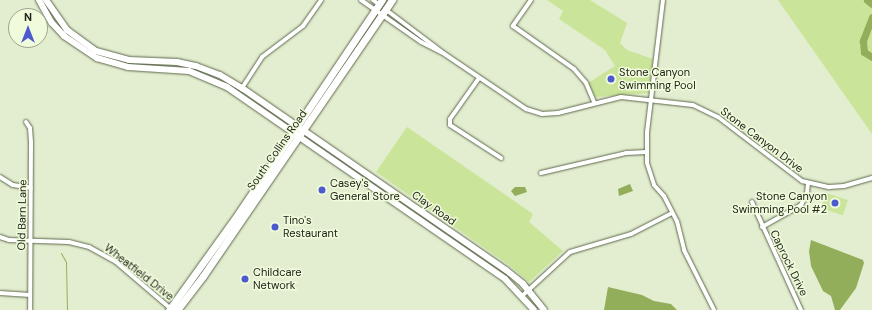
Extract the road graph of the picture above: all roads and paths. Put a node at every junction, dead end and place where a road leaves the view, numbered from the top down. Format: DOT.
graph roads {
  1 [pos="39,0"];
  2 [pos="46,0"];
  3 [pos="320,0"];
  4 [pos="361,0"];
  5 [pos="373,0"];
  6 [pos="392,0"];
  7 [pos="531,0"];
  8 [pos="663,0"];
  9 [pos="379,5"];
  10 [pos="384,12"];
  11 [pos="416,30"];
  12 [pos="412,36"];
  13 [pos="72,38"];
  14 [pos="446,55"];
  15 [pos="156,65"];
  16 [pos="479,78"];
  17 [pos="242,88"];
  18 [pos="238,94"];
  19 [pos="651,98"];
  20 [pos="594,102"];
  21 [pos="26,122"];
  22 [pos="298,126"];
  23 [pos="304,130"];
  24 [pos="296,134"];
  25 [pos="646,152"];
  26 [pos="501,158"];
  27 [pos="541,173"];
  28 [pos="0,177"];
  29 [pos="872,178"];
  30 [pos="808,183"];
  31 [pos="31,188"];
  32 [pos="752,202"];
  33 [pos="672,212"];
  34 [pos="762,227"];
  35 [pos="0,237"];
  36 [pos="30,242"];
  37 [pos="528,290"];
  38 [pos="0,293"];
  39 [pos="30,295"];
  40 [pos="522,296"];
  41 [pos="30,310"];
  42 [pos="172,310"];
  43 [pos="534,310"];
  44 [pos="544,310"];
  45 [pos="714,310"];
  46 [pos="802,310"];
  1 -- 13 [label="main road"];
  2 -- 13 [label="main road"];
  3 -- 17 [label="street"];
  4 -- 9 [label="street, Stone Canyon Drive"];
  5 -- 9 [label="street, Stone Canyon Drive"];
  6 -- 10 [label="main road, South Collins Road"];
  7 -- 20 [label="street"];
  8 -- 19 [label="street"];
  9 -- 10 [label="street, Stone Canyon Drive"];
  9 -- 10 [label="street, Stone Canyon Drive"];
  9 -- 22 [label="main road, South Collins Road"];
  10 -- 11 [label="street, Stone Canyon Drive"];
  10 -- 12 [label="street, Stone Canyon Drive"];
  10 -- 23 [label="main road, South Collins Road"];
  11 -- 12 [label="street"];
  11 -- 14 [label="street, Stone Canyon Drive"];
  12 -- 14 [label="street, Stone Canyon Drive"];
  13 -- 15 [label="main road"];
  14 -- 16 [label="street, Stone Canyon Drive"];
  15 -- 17 [label="main road, Clay Road"];
  15 -- 18 [label="main road, Clay Road"];
  16 -- 20 [label="street, Stone Canyon Drive"];
  16 -- 26 [label="street"];
  17 -- 18 [label="main road"];
  17 -- 22 [label="main road, Clay Road"];
  18 -- 24 [label="main road, Clay Road"];
  19 -- 20 [label="street, Stone Canyon Drive"];
  19 -- 25 [label="street"];
  19 -- 30 [label="street, Stone Canyon Drive"];
  21 -- 31 [label="street, Old Barn Lane"];
  22 -- 23 [label="main road, Clay Road"];
  22 -- 24 [label="main road, South Collins Road"];
  23 -- 24 [label="main road, South Collins Road"];
  23 -- 37 [label="main road, Clay Road"];
  24 -- 40 [label="main road, Clay Road"];
  24 -- 42 [label="main road, South Collins Road"];
  25 -- 27 [label="street"];
  25 -- 33 [label="street"];
  28 -- 31 [label="street"];
  29 -- 30 [label="street, Stone Canyon Drive"];
  30 -- 34 [label="street"];
  31 -- 36 [label="street, Old Barn Lane"];
  32 -- 34 [label="street, Caprock Drive"];
  33 -- 37 [label="street"];
  33 -- 45 [label="street"];
  34 -- 46 [label="street, Caprock Drive"];
  35 -- 36 [label="street, Wheatfield Drive"];
  36 -- 39 [label="street, Old Barn Lane"];
  36 -- 42 [label="street, Wheatfield Drive"];
  37 -- 40 [label="street"];
  37 -- 44 [label="main road, Clay Road"];
  38 -- 39 [label="street"];
  39 -- 41 [label="street, Old Barn Lane"];
  40 -- 43 [label="main road, Clay Road"];
}
